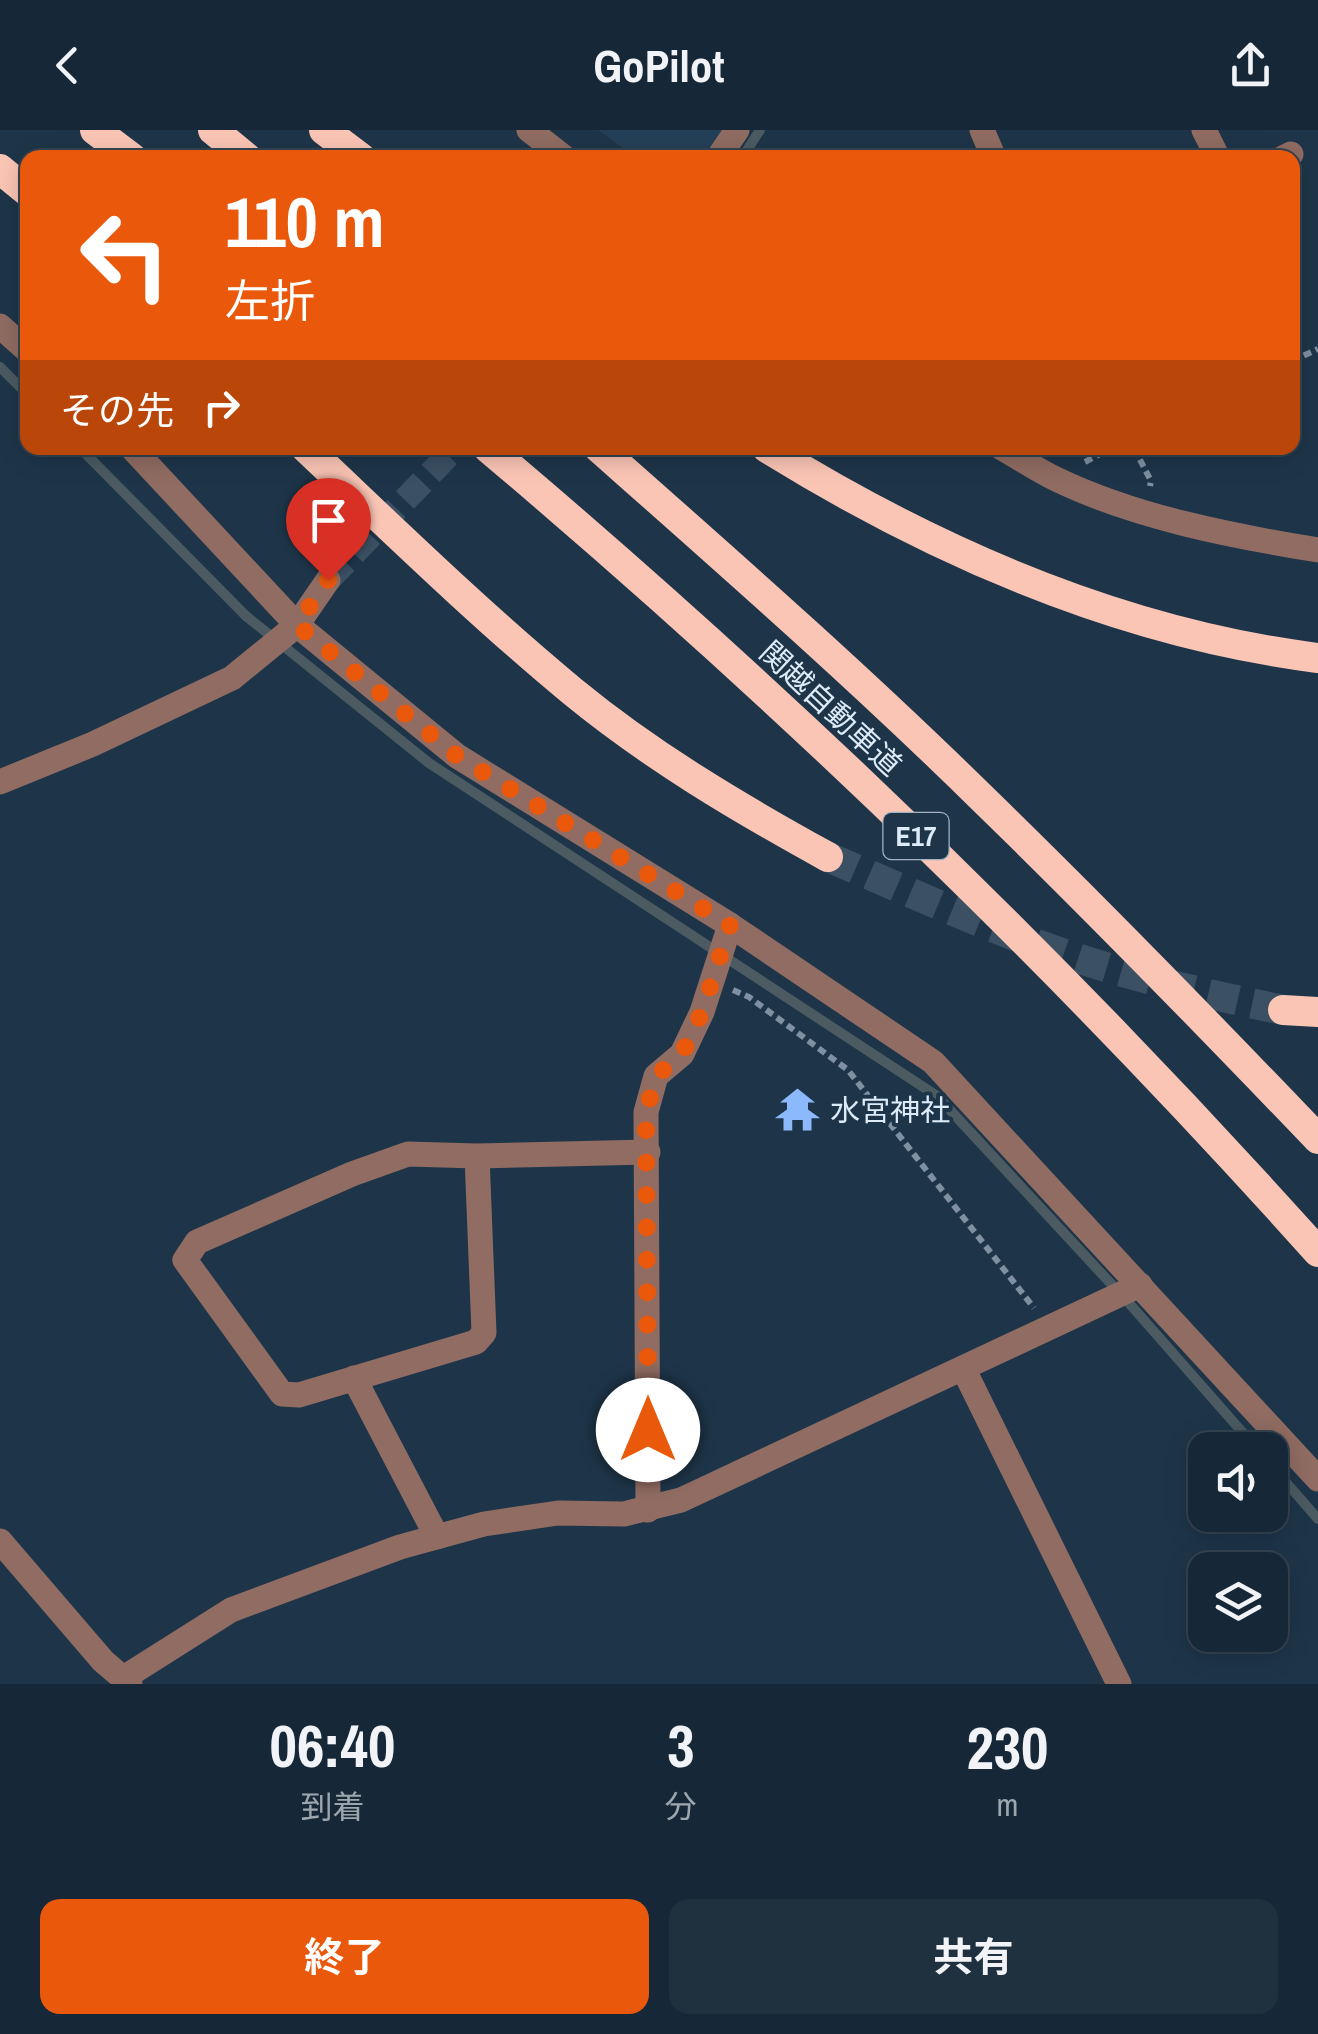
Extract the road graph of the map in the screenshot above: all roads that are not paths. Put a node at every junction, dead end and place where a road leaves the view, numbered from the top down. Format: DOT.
graph roads {
  1 [pos="96,130"];
  2 [pos="213,130"];
  3 [pos="324,130"];
  4 [pos="529,130"];
  5 [pos="122,150"];
  6 [pos="237,150"];
  7 [pos="350,150"];
  8 [pos="555,150"];
  9 [pos="0,169"];
  10 [pos="20,185"];
  11 [pos="0,326"];
  12 [pos="20,345"];
  13 [pos="138,455"];
  14 [pos="314,455"];
  15 [pos="496,455"];
  16 [pos="607,455"];
  17 [pos="779,455"];
  18 [pos="1014,455"];
  19 [pos="1318,550"];
  20 [pos="328,580"];
  21 [pos="293,628"];
  22 [pos="1318,658"];
  23 [pos="0,782"];
  24 [pos="828,858"];
  25 [pos="720,954"];
  26 [pos="1283,1010"];
  27 [pos="1318,1012"];
  28 [pos="1318,1139"];
  29 [pos="648,1152"];
  30 [pos="477,1156"];
  31 [pos="1318,1252"];
  32 [pos="1140,1285"];
  33 [pos="964,1370"];
  34 [pos="354,1378"];
  35 [pos="1318,1479"];
  36 [pos="648,1510"];
  37 [pos="436,1537"];
  38 [pos="0,1541"];
  39 [pos="128,1681"];
  40 [pos="1119,1684"];
  1 -- 5 [label="highway"];
  2 -- 6 [label="highway"];
  3 -- 7 [label="highway"];
  4 -- 8 [label="street"];
  9 -- 10 [label="highway"];
  11 -- 12 [label="street"];
  13 -- 21 [label="street"];
  14 -- 24 [label="highway"];
  15 -- 31 [label="highway, 関越自動車道 / E17"];
  16 -- 28 [label="highway, 関越自動車道 / E17"];
  17 -- 22 [label="highway"];
  18 -- 19 [label="street"];
  20 -- 21 [label="street"];
  21 -- 23 [label="street"];
  21 -- 25 [label="street"];
  25 -- 29 [label="street"];
  25 -- 32 [label="street"];
  26 -- 27 [label="highway"];
  29 -- 30 [label="street"];
  29 -- 36 [label="street"];
  30 -- 34 [label="street"];
  30 -- 34 [label="street"];
  32 -- 33 [label="street"];
  32 -- 35 [label="street"];
  33 -- 36 [label="street"];
  33 -- 40 [label="street"];
  34 -- 37 [label="street"];
  36 -- 37 [label="street"];
  37 -- 39 [label="street"];
  38 -- 39 [label="street"];
}
